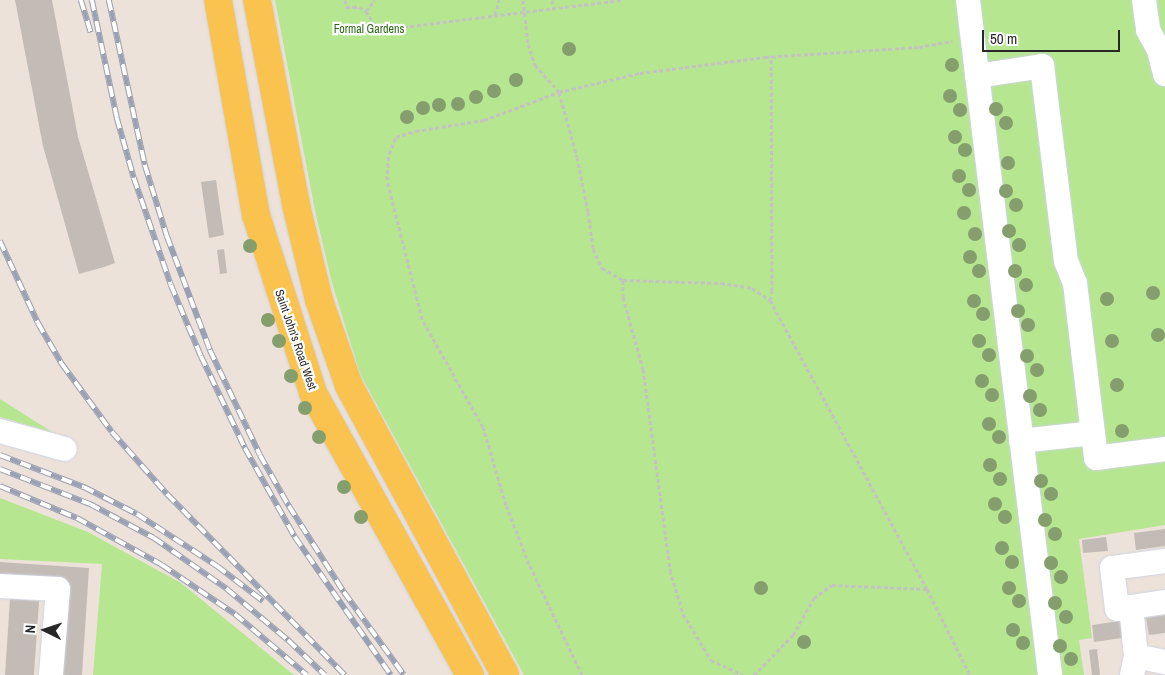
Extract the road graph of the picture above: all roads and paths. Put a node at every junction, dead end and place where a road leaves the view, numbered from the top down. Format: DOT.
graph roads {
  1 [pos="218,0"];
  2 [pos="257,0"];
  3 [pos="345,0"];
  4 [pos="375,0"];
  5 [pos="498,0"];
  6 [pos="523,0"];
  7 [pos="552,0"];
  8 [pos="622,0"];
  9 [pos="968,0"];
  10 [pos="1144,0"];
  11 [pos="554,8"];
  12 [pos="366,11"];
  13 [pos="525,12"];
  14 [pos="495,15"];
  15 [pos="972,37"];
  16 [pos="772,56"];
  17 [pos="1165,74"];
  18 [pos="977,76"];
  19 [pos="559,92"];
  20 [pos="623,280"];
  21 [pos="770,300"];
  22 [pos="0,431"];
  23 [pos="1093,433"];
  24 [pos="1021,441"];
  25 [pos="65,448"];
  26 [pos="1165,449"];
  27 [pos="1165,561"];
  28 [pos="0,586"];
  29 [pos="927,589"];
  30 [pos="1165,602"];
  31 [pos="1131,607"];
  32 [pos="1165,662"];
  33 [pos="1134,666"];
  34 [pos="51,675"];
  35 [pos="470,675"];
  36 [pos="505,675"];
  37 [pos="582,675"];
  38 [pos="743,675"];
  39 [pos="754,675"];
  40 [pos="970,675"];
  41 [pos="1050,675"];
  1 -- 35 [label="main road, Saint John's Road West"];
  2 -- 36 [label="main road"];
  3 -- 12 [label="path"];
  4 -- 12 [label="path"];
  5 -- 14 [label="path"];
  6 -- 13 [label="path"];
  7 -- 11 [label="path"];
  8 -- 11 [label="path"];
  9 -- 15 [label="street"];
  10 -- 17 [label="street"];
  11 -- 13 [label="path"];
  12 -- 14 [label="path"];
  13 -- 14 [label="path"];
  13 -- 19 [label="path"];
  15 -- 16 [label="path"];
  15 -- 18 [label="street"];
  16 -- 19 [label="path"];
  16 -- 21 [label="path"];
  18 -- 23 [label="street"];
  18 -- 24 [label="street"];
  19 -- 20 [label="path"];
  19 -- 37 [label="path"];
  20 -- 21 [label="path"];
  20 -- 38 [label="path"];
  21 -- 29 [label="path"];
  22 -- 25 [label="street"];
  23 -- 24 [label="street"];
  23 -- 26 [label="street"];
  24 -- 41 [label="street"];
  27 -- 31 [label="street"];
  28 -- 34 [label="street"];
  29 -- 39 [label="path"];
  29 -- 40 [label="path"];
  30 -- 31 [label="street"];
  31 -- 33 [label="street"];
  32 -- 33 [label="street"];
}
